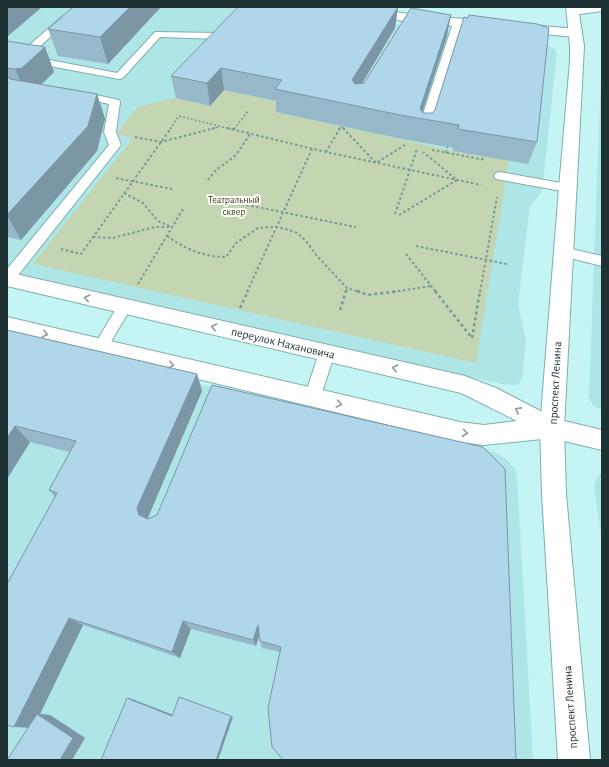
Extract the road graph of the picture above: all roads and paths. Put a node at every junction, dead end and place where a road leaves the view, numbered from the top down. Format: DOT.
graph roads {
  1 [pos="327,7"];
  2 [pos="602,7"];
  3 [pos="573,9"];
  4 [pos="75,10"];
  5 [pos="409,17"];
  6 [pos="458,23"];
  7 [pos="402,29"];
  8 [pos="576,33"];
  9 [pos="220,36"];
  10 [pos="7,55"];
  11 [pos="21,58"];
  12 [pos="65,92"];
  13 [pos="248,111"];
  14 [pos="220,126"];
  15 [pos="234,129"];
  16 [pos="423,132"];
  17 [pos="250,134"];
  18 [pos="161,142"];
  19 [pos="115,145"];
  20 [pos="404,145"];
  21 [pos="418,148"];
  22 [pos="312,149"];
  23 [pos="432,150"];
  24 [pos="326,152"];
  25 [pos="489,160"];
  26 [pos="376,163"];
  27 [pos="410,171"];
  28 [pos="92,174"];
  29 [pos="500,176"];
  30 [pos="208,180"];
  31 [pos="458,180"];
  32 [pos="132,182"];
  33 [pos="484,185"];
  34 [pos="567,188"];
  35 [pos="172,189"];
  36 [pos="124,193"];
  37 [pos="497,195"];
  38 [pos="217,199"];
  39 [pos="183,209"];
  40 [pos="284,212"];
  41 [pos="172,227"];
  42 [pos="277,227"];
  43 [pos="356,227"];
  44 [pos="167,236"];
  45 [pos="93,237"];
  46 [pos="416,246"];
  47 [pos="563,252"];
  48 [pos="81,254"];
  49 [pos="406,254"];
  50 [pos="485,260"];
  51 [pos="602,261"];
  52 [pos="507,264"];
  53 [pos="7,279"];
  54 [pos="431,286"];
  55 [pos="347,288"];
  56 [pos="125,306"];
  57 [pos="340,310"];
  58 [pos="7,325"];
  59 [pos="230,331"];
  60 [pos="100,348"];
  61 [pos="327,353"];
  62 [pos="312,398"];
  63 [pos="552,428"];
  64 [pos="602,440"];
  65 [pos="574,760"];
  1 -- 5 [label="street"];
  2 -- 3 [label="street"];
  3 -- 8 [label="street, проспект Ленина"];
  4 -- 11 [label="lane"];
  5 -- 6 [label="street"];
  5 -- 7 [label="lane"];
  6 -- 8 [label="street"];
  6 -- 16 [label="lane"];
  8 -- 34 [label="street, проспект Ленина"];
  9 -- 11 [label="lane"];
  10 -- 11 [label="lane"];
  12 -- 19 [label="lane"];
  13 -- 15 [label="path"];
  14 -- 15 [label="path"];
  14 -- 18 [label="path"];
  14 -- 18 [label="path"];
  15 -- 17 [label="path"];
  17 -- 22 [label="path"];
  17 -- 30 [label="path"];
  18 -- 19 [label="path"];
  18 -- 32 [label="path"];
  19 -- 28 [label="lane"];
  20 -- 26 [label="path"];
  21 -- 31 [label="path"];
  22 -- 24 [label="path"];
  22 -- 40 [label="path"];
  23 -- 25 [label="path"];
  24 -- 26 [label="path"];
  24 -- 26 [label="path"];
  26 -- 27 [label="path"];
  27 -- 31 [label="path"];
  27 -- 31 [label="path"];
  28 -- 32 [label="path"];
  28 -- 53 [label="lane"];
  29 -- 34 [label="lane"];
  31 -- 33 [label="path"];
  32 -- 35 [label="path"];
  32 -- 36 [label="path"];
  34 -- 47 [label="street, проспект Ленина"];
  36 -- 41 [label="path"];
  36 -- 45 [label="path"];
  37 -- 50 [label="path"];
  38 -- 40 [label="path"];
  39 -- 41 [label="path"];
  40 -- 42 [label="path"];
  40 -- 43 [label="path"];
  41 -- 44 [label="path"];
  41 -- 45 [label="path"];
  42 -- 44 [label="path"];
  42 -- 55 [label="path"];
  42 -- 59 [label="path"];
  44 -- 56 [label="path"];
  45 -- 48 [label="path"];
  46 -- 50 [label="path"];
  47 -- 51 [label="lane"];
  47 -- 63 [label="street, проспект Ленина"];
  49 -- 54 [label="path"];
  50 -- 52 [label="path"];
  50 -- 54 [label="path"];
  56 -- 53 [label="street, переулок Нахановича, one-way"];
  54 -- 55 [label="path"];
  55 -- 57 [label="path"];
  59 -- 56 [label="street, переулок Нахановича, one-way"];
  56 -- 60 [label="lane"];
  58 -- 60 [label="street, переулок Нахановича, one-way"];
  59 -- 61 [label="street, переулок Нахановича"];
  60 -- 62 [label="street, переулок Нахановича, one-way"];
  61 -- 62 [label="lane"];
  63 -- 61 [label="street, переулок Нахановича, one-way"];
  62 -- 63 [label="street, переулок Нахановича, one-way"];
  63 -- 64 [label="street, переулок Нахановича"];
  63 -- 65 [label="street, проспект Ленина"];
}
